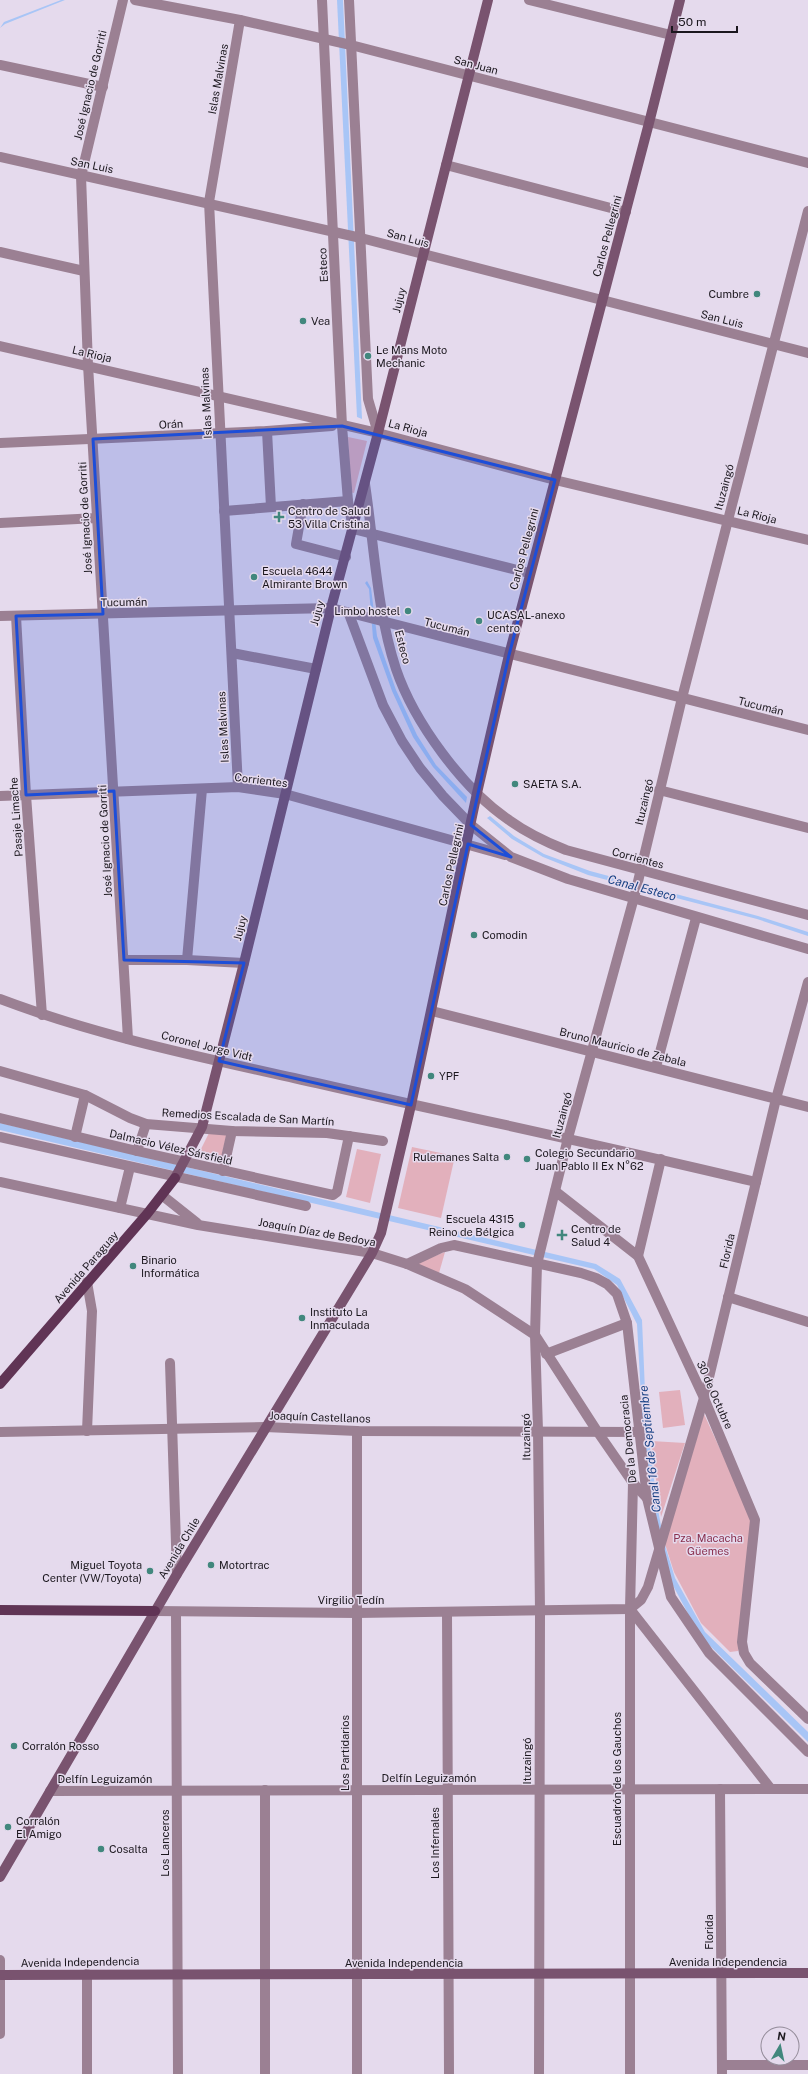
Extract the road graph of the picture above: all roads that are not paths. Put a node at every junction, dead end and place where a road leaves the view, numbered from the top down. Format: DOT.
graph roads {
  1 [pos="123,0"];
  2 [pos="136,0"];
  3 [pos="322,0"];
  4 [pos="349,0"];
  5 [pos="488,0"];
  6 [pos="529,0"];
  7 [pos="680,0"];
  8 [pos="240,20"];
  9 [pos="671,35"];
  10 [pos="323,40"];
  11 [pos="351,45"];
  12 [pos="0,65"];
  13 [pos="469,75"];
  14 [pos="103,87"];
  15 [pos="650,123"];
  16 [pos="0,157"];
  17 [pos="808,163"];
  18 [pos="446,165"];
  19 [pos="81,176"];
  20 [pos="209,202"];
  21 [pos="808,211"];
  22 [pos="626,212"];
  23 [pos="333,231"];
  24 [pos="361,238"];
  25 [pos="0,252"];
  26 [pos="423,254"];
  27 [pos="84,271"];
  28 [pos="602,301"];
  29 [pos="774,345"];
  30 [pos="0,346"];
  31 [pos="808,353"];
  32 [pos="88,365"];
  33 [pos="218,397"];
  34 [pos="342,426"];
  35 [pos="268,431"];
  36 [pos="220,433"];
  37 [pos="378,433"];
  38 [pos="93,439"];
  39 [pos="0,442"];
  40 [pos="555,480"];
  41 [pos="365,484"];
  42 [pos="348,501"];
  43 [pos="303,504"];
  44 [pos="271,507"];
  45 [pos="224,511"];
  46 [pos="97,518"];
  47 [pos="727,520"];
  48 [pos="0,523"];
  49 [pos="353,529"];
  50 [pos="372,532"];
  51 [pos="808,540"];
  52 [pos="346,557"];
  53 [pos="529,573"];
  54 [pos="331,608"];
  55 [pos="230,612"];
  56 [pos="103,614"];
  57 [pos="349,614"];
  58 [pos="0,616"];
  59 [pos="16,616"];
  60 [pos="383,623"];
  61 [pos="232,653"];
  62 [pos="509,655"];
  63 [pos="316,669"];
  64 [pos="682,698"];
  65 [pos="808,730"];
  66 [pos="238,787"];
  67 [pos="202,789"];
  68 [pos="659,790"];
  69 [pos="114,791"];
  70 [pos="477,793"];
  71 [pos="285,794"];
  72 [pos="26,795"];
  73 [pos="0,796"];
  74 [pos="472,825"];
  75 [pos="808,828"];
  76 [pos="468,844"];
  77 [pos="511,857"];
  78 [pos="640,875"];
  79 [pos="635,896"];
  80 [pos="808,915"];
  81 [pos="696,918"];
  82 [pos="808,949"];
  83 [pos="124,960"];
  84 [pos="187,960"];
  85 [pos="244,963"];
  86 [pos="808,982"];
  87 [pos="0,1000"];
  88 [pos="432,1011"];
  89 [pos="42,1015"];
  90 [pos="128,1039"];
  91 [pos="591,1052"];
  92 [pos="219,1061"];
  93 [pos="656,1067"];
  94 [pos="0,1071"];
  95 [pos="85,1095"];
  96 [pos="776,1099"];
  97 [pos="411,1105"];
  98 [pos="808,1107"];
  99 [pos="0,1118"];
  100 [pos="146,1124"];
  101 [pos="202,1128"];
  102 [pos="232,1131"];
  103 [pos="349,1136"];
  104 [pos="0,1137"];
  105 [pos="76,1137"];
  106 [pos="568,1138"];
  107 [pos="383,1142"];
  108 [pos="137,1151"];
  109 [pos="661,1159"];
  110 [pos="185,1162"];
  111 [pos="130,1167"];
  112 [pos="223,1171"];
  113 [pos="175,1178"];
  114 [pos="0,1182"];
  115 [pos="756,1182"];
  116 [pos="555,1191"];
  117 [pos="163,1196"];
  118 [pos="306,1206"];
  119 [pos="120,1208"];
  120 [pos="147,1214"];
  121 [pos="198,1225"];
  122 [pos="381,1233"];
  123 [pos="372,1252"];
  124 [pos="638,1256"];
  125 [pos="407,1264"];
  126 [pos="537,1264"];
  127 [pos="88,1282"];
  128 [pos="728,1297"];
  129 [pos="808,1322"];
  130 [pos="627,1323"];
  131 [pos="535,1335"];
  132 [pos="546,1354"];
  133 [pos="170,1363"];
  134 [pos="0,1384"];
  135 [pos="704,1398"];
  136 [pos="265,1428"];
  137 [pos="172,1429"];
  138 [pos="538,1430"];
  139 [pos="87,1431"];
  140 [pos="357,1431"];
  141 [pos="597,1431"];
  142 [pos="0,1432"];
  143 [pos="640,1432"];
  144 [pos="634,1483"];
  145 [pos="647,1498"];
  146 [pos="659,1545"];
  147 [pos="177,1574"];
  148 [pos="0,1610"];
  149 [pos="630,1610"];
  150 [pos="155,1611"];
  151 [pos="176,1612"];
  152 [pos="447,1612"];
  153 [pos="540,1612"];
  154 [pos="356,1613"];
  155 [pos="808,1719"];
  156 [pos="808,1752"];
  157 [pos="539,1789"];
  158 [pos="629,1789"];
  159 [pos="720,1789"];
  160 [pos="771,1789"];
  161 [pos="808,1789"];
  162 [pos="265,1790"];
  163 [pos="358,1790"];
  164 [pos="448,1790"];
  165 [pos="50,1791"];
  166 [pos="176,1791"];
  167 [pos="0,1877"];
  168 [pos="0,1960"];
  169 [pos="87,1974"];
  170 [pos="177,1974"];
  171 [pos="266,1974"];
  172 [pos="722,1974"];
  173 [pos="808,1974"];
  174 [pos="0,1975"];
  175 [pos="357,1975"];
  176 [pos="447,1975"];
  177 [pos="540,1975"];
  178 [pos="630,1975"];
  179 [pos="0,2034"];
  180 [pos="808,2065"];
  181 [pos="722,2070"];
  182 [pos="88,2074"];
  183 [pos="178,2074"];
  184 [pos="265,2074"];
  185 [pos="357,2074"];
  186 [pos="449,2074"];
  187 [pos="539,2074"];
  188 [pos="630,2074"];
  1 -- 14 [label="street, José Ignacio de Gorriti"];
  2 -- 8 [label="street, San Juan"];
  3 -- 10 [label="street, Esteco"];
  4 -- 11 [label="street"];
  5 -- 13 [label="main road, Jujuy"];
  6 -- 9 [label="street"];
  7 -- 9 [label="main road, Carlos Pellegrini"];
  8 -- 10 [label="street, San Juan"];
  8 -- 20 [label="street, Islas Malvinas"];
  9 -- 15 [label="main road, Carlos Pellegrini"];
  10 -- 11 [label="street, San Juan"];
  10 -- 23 [label="street, Esteco"];
  11 -- 13 [label="street, San Juan"];
  11 -- 24 [label="street"];
  12 -- 14 [label="street"];
  13 -- 15 [label="street, San Juan"];
  13 -- 18 [label="main road, Jujuy"];
  14 -- 19 [label="street, José Ignacio de Gorriti"];
  15 -- 17 [label="street, San Juan"];
  15 -- 22 [label="main road, Carlos Pellegrini"];
  16 -- 19 [label="street, San Luis"];
  18 -- 22 [label="street"];
  18 -- 26 [label="main road, Jujuy"];
  19 -- 20 [label="street, San Luis"];
  19 -- 27 [label="street, José Ignacio de Gorriti"];
  20 -- 23 [label="street, San Luis"];
  20 -- 33 [label="street, Islas Malvinas"];
  21 -- 29 [label="street, Ituzaingó"];
  22 -- 28 [label="main road, Carlos Pellegrini"];
  23 -- 24 [label="street, San Luis"];
  23 -- 34 [label="street, Esteco"];
  24 -- 26 [label="street, San Luis"];
  24 -- 37 [label="street"];
  25 -- 27 [label="street"];
  26 -- 28 [label="street, San Luis"];
  26 -- 37 [label="main road, Jujuy"];
  27 -- 32 [label="street, José Ignacio de Gorriti"];
  28 -- 29 [label="street, San Luis"];
  28 -- 40 [label="main road, Carlos Pellegrini"];
  29 -- 31 [label="street, San Luis"];
  29 -- 47 [label="street, Ituzaingó"];
  30 -- 32 [label="street, La Rioja"];
  32 -- 33 [label="street, La Rioja"];
  32 -- 38 [label="street, José Ignacio de Gorriti"];
  33 -- 34 [label="street, La Rioja"];
  33 -- 36 [label="street, Islas Malvinas"];
  34 -- 35 [label="street, Orán"];
  34 -- 37 [label="street, La Rioja"];
  34 -- 42 [label="street, Esteco"];
  35 -- 36 [label="street, Orán"];
  35 -- 44 [label="street"];
  36 -- 38 [label="street, Orán"];
  36 -- 45 [label="street, Islas Malvinas"];
  37 -- 40 [label="street, La Rioja"];
  37 -- 41 [label="main road, Jujuy"];
  38 -- 39 [label="street, Orán"];
  38 -- 46 [label="street, José Ignacio de Gorriti"];
  40 -- 47 [label="street, La Rioja"];
  40 -- 53 [label="main road, Carlos Pellegrini"];
  41 -- 49 [label="main road, Jujuy"];
  41 -- 50 [label="street, Esteco"];
  42 -- 43 [label="street"];
  42 -- 49 [label="street, Esteco"];
  43 -- 44 [label="street"];
  43 -- 52 [label="street"];
  44 -- 45 [label="street"];
  45 -- 55 [label="street, Islas Malvinas"];
  46 -- 48 [label="street"];
  46 -- 56 [label="street, José Ignacio de Gorriti"];
  47 -- 51 [label="street, La Rioja"];
  47 -- 64 [label="street, Ituzaingó"];
  49 -- 50 [label="street"];
  49 -- 52 [label="main road, Jujuy"];
  50 -- 53 [label="street"];
  50 -- 60 [label="street, Esteco"];
  52 -- 54 [label="main road, Jujuy"];
  53 -- 62 [label="main road, Carlos Pellegrini"];
  54 -- 55 [label="street, Tucumán"];
  54 -- 57 [label="street, Tucumán"];
  54 -- 63 [label="main road, Jujuy"];
  55 -- 56 [label="street, Tucumán"];
  55 -- 61 [label="street, Islas Malvinas"];
  56 -- 59 [label="street, Tucumán"];
  56 -- 69 [label="street, José Ignacio de Gorriti"];
  57 -- 60 [label="street, Tucumán"];
  57 -- 74 [label="street"];
  58 -- 59 [label="street, Tucumán"];
  59 -- 72 [label="street, Pasaje Limache"];
  60 -- 62 [label="street, Tucumán"];
  60 -- 70 [label="street, Esteco"];
  61 -- 63 [label="street"];
  61 -- 66 [label="street, Islas Malvinas"];
  62 -- 64 [label="street, Tucumán"];
  62 -- 70 [label="main road, Carlos Pellegrini"];
  63 -- 71 [label="main road, Jujuy"];
  64 -- 65 [label="street, Tucumán"];
  64 -- 68 [label="street, Ituzaingó"];
  66 -- 67 [label="street, Corrientes"];
  66 -- 71 [label="street, Corrientes"];
  67 -- 69 [label="street, Corrientes"];
  67 -- 84 [label="street"];
  68 -- 75 [label="street"];
  68 -- 78 [label="street, Ituzaingó"];
  69 -- 72 [label="street, Corrientes"];
  69 -- 83 [label="street, José Ignacio de Gorriti"];
  70 -- 74 [label="main road, Carlos Pellegrini"];
  70 -- 78 [label="street, Corrientes"];
  71 -- 76 [label="street, Corrientes"];
  71 -- 85 [label="main road, Jujuy"];
  72 -- 73 [label="street, Corrientes"];
  72 -- 89 [label="street, Pasaje Limache"];
  74 -- 76 [label="main road, Carlos Pellegrini"];
  74 -- 77 [label="street, Corrientes"];
  76 -- 77 [label="street, Corrientes"];
  76 -- 88 [label="main road, Carlos Pellegrini"];
  77 -- 79 [label="street, Corrientes"];
  78 -- 79 [label="street, Ituzaingó"];
  78 -- 80 [label="street, Corrientes"];
  79 -- 81 [label="street, Corrientes"];
  79 -- 91 [label="street, Ituzaingó"];
  81 -- 82 [label="street, Corrientes"];
  81 -- 93 [label="street"];
  83 -- 84 [label="street"];
  83 -- 90 [label="street, José Ignacio de Gorriti"];
  84 -- 85 [label="street"];
  85 -- 92 [label="main road, Jujuy"];
  86 -- 96 [label="street, Florida"];
  87 -- 89 [label="street, Coronel Jorge Vidt"];
  88 -- 91 [label="street, Bruno Mauricio de Zabala"];
  88 -- 97 [label="main road, Carlos Pellegrini"];
  89 -- 90 [label="street, Coronel Jorge Vidt"];
  90 -- 92 [label="street, Coronel Jorge Vidt"];
  91 -- 93 [label="street, Bruno Mauricio de Zabala"];
  91 -- 106 [label="street, Ituzaingó"];
  92 -- 97 [label="street, Coronel Jorge Vidt"];
  92 -- 101 [label="main road, Jujuy"];
  93 -- 96 [label="street, Bruno Mauricio de Zabala"];
  94 -- 95 [label="street, Remedios Escalada de San Martín"];
  95 -- 100 [label="street, Remedios Escalada de San Martín"];
  95 -- 105 [label="street"];
  96 -- 98 [label="street, Bruno Mauricio de Zabala"];
  96 -- 115 [label="street, Florida"];
  97 -- 106 [label="street, Coronel Jorge Vidt"];
  97 -- 122 [label="main road, Carlos Pellegrini"];
  99 -- 105 [label="street, Dalmacio Vélez Sársfield"];
  100 -- 101 [label="street, Remedios Escalada de San Martín"];
  100 -- 108 [label="street"];
  101 -- 102 [label="street, Remedios Escalada de San Martín"];
  101 -- 110 [label="main road, Jujuy"];
  102 -- 103 [label="street, Remedios Escalada de San Martín"];
  102 -- 112 [label="street"];
  103 -- 107 [label="street, Remedios Escalada de San Martín"];
  103 -- 112 [label="street, Dalmacio Vélez Sársfield"];
  104 -- 111 [label="street"];
  105 -- 108 [label="street, Dalmacio Vélez Sársfield"];
  106 -- 109 [label="street, Coronel Jorge Vidt"];
  106 -- 116 [label="street, Ituzaingó"];
  108 -- 110 [label="street, Dalmacio Vélez Sársfield"];
  109 -- 115 [label="street, Coronel Jorge Vidt"];
  109 -- 124 [label="street"];
  110 -- 112 [label="street, Dalmacio Vélez Sársfield"];
  110 -- 113 [label="main road, Avenida Paraguay"];
  111 -- 113 [label="street"];
  111 -- 119 [label="street"];
  113 -- 117 [label="main road, Avenida Paraguay"];
  113 -- 118 [label="street"];
  114 -- 119 [label="street, Joaquín Díaz de Bedoya"];
  115 -- 128 [label="street, Florida"];
  116 -- 124 [label="street, 30 de Octubre"];
  116 -- 126 [label="street, Ituzaingó"];
  117 -- 120 [label="main road, Avenida Paraguay"];
  117 -- 121 [label="street"];
  119 -- 120 [label="street, Joaquín Díaz de Bedoya"];
  120 -- 121 [label="street, Joaquín Díaz de Bedoya"];
  120 -- 127 [label="main road, Avenida Paraguay"];
  121 -- 123 [label="street, Joaquín Díaz de Bedoya"];
  122 -- 123 [label="main road, Avenida Chile"];
  123 -- 125 [label="street, Joaquín Díaz de Bedoya"];
  123 -- 136 [label="main road, Avenida Chile"];
  124 -- 135 [label="street, 30 de Octubre"];
  125 -- 126 [label="street, De la Democracia"];
  125 -- 131 [label="street, Joaquín Díaz de Bedoya"];
  126 -- 130 [label="street, De la Democracia"];
  126 -- 131 [label="street, Ituzaingó"];
  127 -- 134 [label="main road, Avenida Paraguay"];
  127 -- 139 [label="street"];
  128 -- 129 [label="street"];
  128 -- 135 [label="street, Florida"];
  130 -- 132 [label="street"];
  130 -- 143 [label="street, De la Democracia"];
  131 -- 132 [label="street"];
  131 -- 138 [label="street, Ituzaingó"];
  132 -- 141 [label="street"];
  133 -- 137 [label="street"];
  135 -- 146 [label="street, Florida"];
  135 -- 155 [label="street, 30 de Octubre"];
  136 -- 137 [label="street, Joaquín Castellanos"];
  136 -- 140 [label="street, Joaquín Castellanos"];
  136 -- 147 [label="main road, Avenida Chile"];
  137 -- 139 [label="street, Joaquín Castellanos"];
  137 -- 147 [label="street"];
  138 -- 140 [label="street, Joaquín Castellanos"];
  138 -- 141 [label="street, Joaquín Castellanos"];
  138 -- 153 [label="street, Ituzaingó"];
  139 -- 142 [label="street, Joaquín Castellanos"];
  140 -- 154 [label="street, Los Partidarios"];
  141 -- 143 [label="street, Joaquín Castellanos"];
  141 -- 144 [label="street"];
  143 -- 145 [label="street, De la Democracia"];
  144 -- 145 [label="street"];
  144 -- 149 [label="street, Escuadrón de los Gauchos"];
  145 -- 146 [label="street, De la Democracia"];
  146 -- 149 [label="street"];
  146 -- 156 [label="street, De la Democracia"];
  147 -- 150 [label="main road, Avenida Chile"];
  148 -- 150 [label="main road, Virgilio Tedín"];
  149 -- 153 [label="street, Virgilio Tedín"];
  149 -- 158 [label="street, Escuadrón de los Gauchos"];
  149 -- 160 [label="street"];
  150 -- 151 [label="street, Virgilio Tedín"];
  150 -- 165 [label="main road, Avenida Chile"];
  151 -- 154 [label="street, Virgilio Tedín"];
  151 -- 166 [label="street, Los Lanceros"];
  152 -- 153 [label="street, Virgilio Tedín"];
  152 -- 154 [label="street, Virgilio Tedín"];
  152 -- 164 [label="street, Los Infernales"];
  153 -- 157 [label="street, Ituzaingó"];
  154 -- 163 [label="street, Los Partidarios"];
  157 -- 158 [label="street, Delfín Leguizamón"];
  157 -- 164 [label="street, Delfín Leguizamón"];
  157 -- 177 [label="street, Ituzaingó"];
  158 -- 159 [label="street, Delfín Leguizamón"];
  158 -- 178 [label="street, Escuadrón de los Gauchos"];
  159 -- 160 [label="street, Delfín Leguizamón"];
  159 -- 172 [label="street, Florida"];
  160 -- 161 [label="street, Delfín Leguizamón"];
  162 -- 163 [label="street, Delfín Leguizamón"];
  162 -- 166 [label="street, Delfín Leguizamón"];
  162 -- 171 [label="street"];
  163 -- 164 [label="street, Delfín Leguizamón"];
  163 -- 175 [label="street, Los Partidarios"];
  164 -- 176 [label="street, Los Infernales"];
  165 -- 166 [label="street, Delfín Leguizamón"];
  165 -- 167 [label="main road, Avenida Chile"];
  166 -- 170 [label="street, Los Lanceros"];
  168 -- 174 [label="street"];
  169 -- 170 [label="main road, Avenida Independencia"];
  169 -- 174 [label="main road, Avenida Independencia"];
  169 -- 182 [label="street"];
  170 -- 171 [label="main road, Avenida Independencia"];
  170 -- 183 [label="street, Los Lanceros"];
  171 -- 175 [label="main road, Avenida Independencia"];
  171 -- 184 [label="street"];
  172 -- 173 [label="main road, Avenida Independencia"];
  172 -- 178 [label="main road, Avenida Independencia"];
  172 -- 181 [label="street, Florida"];
  174 -- 179 [label="street"];
  175 -- 176 [label="main road, Avenida Independencia"];
  175 -- 185 [label="street, Los Partidarios"];
  176 -- 177 [label="main road, Avenida Independencia"];
  176 -- 186 [label="street, Los Infernales"];
  177 -- 178 [label="main road, Avenida Independencia"];
  177 -- 187 [label="street, Ituzaingó"];
  178 -- 188 [label="street, Escuadrón de los Gauchos"];
  180 -- 181 [label="street"];
}
